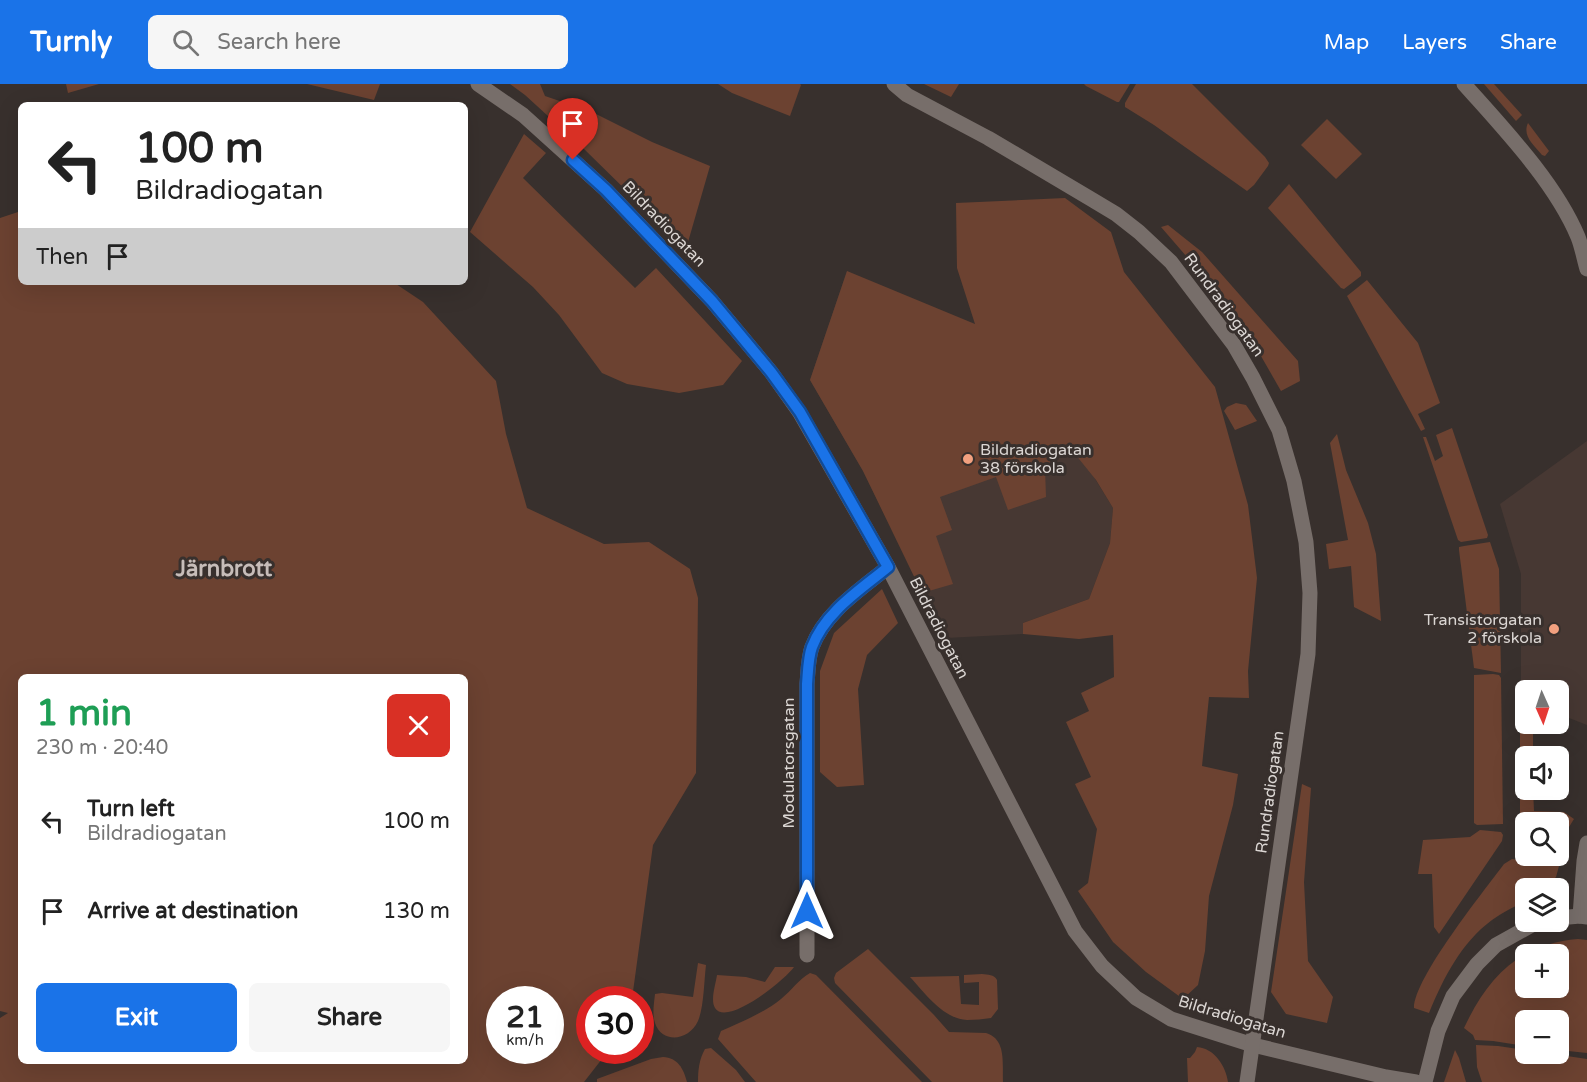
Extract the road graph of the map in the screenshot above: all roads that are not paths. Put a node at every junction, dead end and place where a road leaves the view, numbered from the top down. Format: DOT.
graph roads {
  1 [pos="478,84"];
  2 [pos="894,84"];
  3 [pos="1464,84"];
  4 [pos="1587,269"];
  5 [pos="888,567"];
  6 [pos="1587,843"];
  7 [pos="1583,916"];
  8 [pos="1519,932"];
  9 [pos="807,955"];
  10 [pos="1253,1045"];
  11 [pos="1247,1082"];
  12 [pos="1416,1082"];
  13 [pos="1425,1082"];
  1 -- 5 [label="street, Bildradiogatan"];
  2 -- 10 [label="street, Rundradiogatan"];
  3 -- 4 [label="street"];
  5 -- 9 [label="street, Modulatorsgatan"];
  5 -- 10 [label="street, Bildradiogatan"];
  6 -- 7 [label="street"];
  8 -- 13 [label="street"];
  10 -- 11 [label="street, Rundradiogatan"];
  10 -- 12 [label="street, Bildradiogatan"];
}
